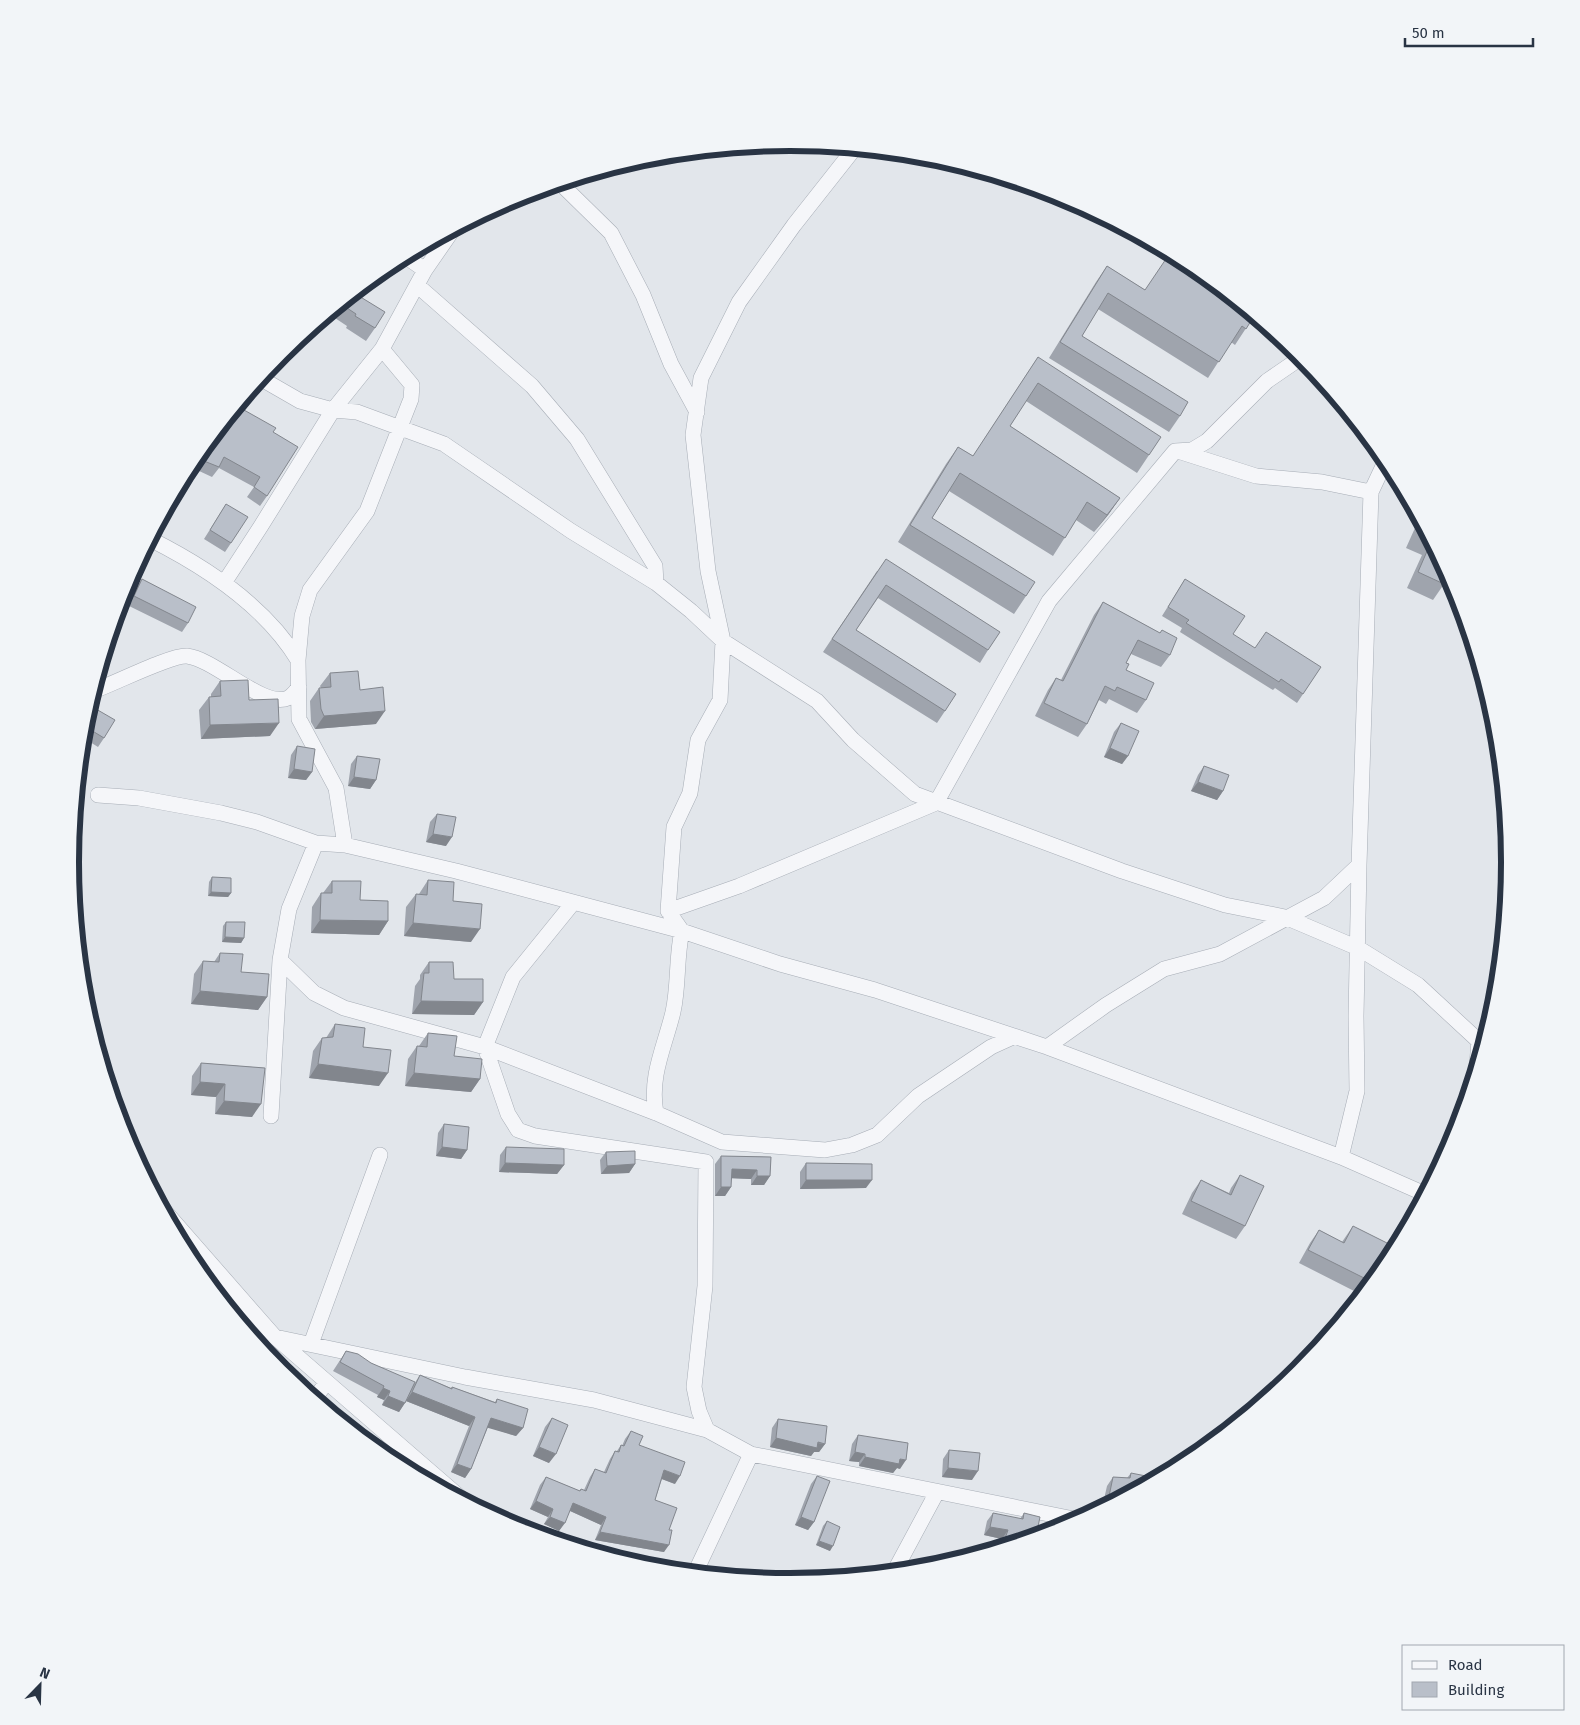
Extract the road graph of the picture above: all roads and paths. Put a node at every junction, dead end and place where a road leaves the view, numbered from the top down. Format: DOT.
graph roads {
  1 [pos="850,154"];
  2 [pos="565,188"];
  3 [pos="445,241"];
  4 [pos="412,261"];
  5 [pos="425,270"];
  6 [pos="418,286"];
  7 [pos="382,349"];
  8 [pos="1295,362"];
  9 [pos="267,382"];
  10 [pos="333,410"];
  11 [pos="697,412"];
  12 [pos="401,428"];
  13 [pos="1175,450"];
  14 [pos="1382,469"];
  15 [pos="1371,492"];
  16 [pos="155,542"];
  17 [pos="224,583"];
  18 [pos="656,583"];
  19 [pos="723,641"];
  20 [pos="298,660"];
  21 [pos="101,688"];
  22 [pos="299,688"];
  23 [pos="98,795"];
  24 [pos="936,803"];
  25 [pos="316,843"];
  26 [pos="345,845"];
  27 [pos="1359,866"];
  28 [pos="573,903"];
  29 [pos="668,911"];
  30 [pos="1285,917"];
  31 [pos="682,931"];
  32 [pos="1358,948"];
  33 [pos="280,960"];
  34 [pos="1013,1037"];
  35 [pos="1479,1041"];
  36 [pos="486,1047"];
  37 [pos="1047,1047"];
  38 [pos="656,1113"];
  39 [pos="271,1116"];
  40 [pos="722,1142"];
  41 [pos="380,1155"];
  42 [pos="1341,1157"];
  43 [pos="706,1162"];
  44 [pos="1420,1192"];
  45 [pos="215,1280"];
  46 [pos="275,1337"];
  47 [pos="311,1344"];
  48 [pos="327,1382"];
  49 [pos="318,1394"];
  50 [pos="707,1430"];
  51 [pos="751,1454"];
  52 [pos="441,1482"];
  53 [pos="938,1492"];
  54 [pos="1067,1518"];
  55 [pos="898,1565"];
  56 [pos="697,1568"];
  1 -- 11 [label="street"];
  2 -- 11 [label="street"];
  3 -- 5 [label="street"];
  4 -- 5 [label="street"];
  5 -- 6 [label="street"];
  6 -- 7 [label="street"];
  6 -- 18 [label="street"];
  7 -- 10 [label="street"];
  7 -- 12 [label="street"];
  8 -- 13 [label="street"];
  9 -- 10 [label="street"];
  10 -- 12 [label="street"];
  10 -- 17 [label="street"];
  11 -- 19 [label="street"];
  12 -- 18 [label="street"];
  12 -- 20 [label="street"];
  13 -- 15 [label="street"];
  13 -- 24 [label="street"];
  14 -- 15 [label="street"];
  15 -- 27 [label="street"];
  16 -- 17 [label="street"];
  17 -- 20 [label="street"];
  18 -- 19 [label="street"];
  19 -- 24 [label="street"];
  19 -- 29 [label="street"];
  20 -- 22 [label="street"];
  21 -- 22 [label="street"];
  22 -- 26 [label="street"];
  23 -- 25 [label="street"];
  24 -- 29 [label="street"];
  24 -- 30 [label="street"];
  25 -- 26 [label="street"];
  25 -- 33 [label="street"];
  26 -- 28 [label="street"];
  27 -- 30 [label="street"];
  27 -- 32 [label="street"];
  28 -- 31 [label="street"];
  28 -- 36 [label="street"];
  29 -- 31 [label="street"];
  30 -- 32 [label="street"];
  30 -- 37 [label="street"];
  31 -- 34 [label="street"];
  31 -- 38 [label="street"];
  32 -- 35 [label="street"];
  32 -- 42 [label="street"];
  33 -- 36 [label="street"];
  33 -- 39 [label="street"];
  34 -- 37 [label="street"];
  34 -- 40 [label="street"];
  36 -- 38 [label="street"];
  36 -- 43 [label="street"];
  37 -- 42 [label="street"];
  38 -- 40 [label="street"];
  40 -- 43 [label="street"];
  41 -- 47 [label="street"];
  42 -- 44 [label="street"];
  43 -- 50 [label="street"];
  45 -- 46 [label="street"];
  46 -- 47 [label="street"];
  46 -- 48 [label="street"];
  47 -- 50 [label="street"];
  48 -- 49 [label="street"];
  48 -- 52 [label="street"];
  50 -- 51 [label="street"];
  51 -- 53 [label="street"];
  51 -- 56 [label="street"];
  53 -- 54 [label="street"];
  53 -- 55 [label="street"];
}
